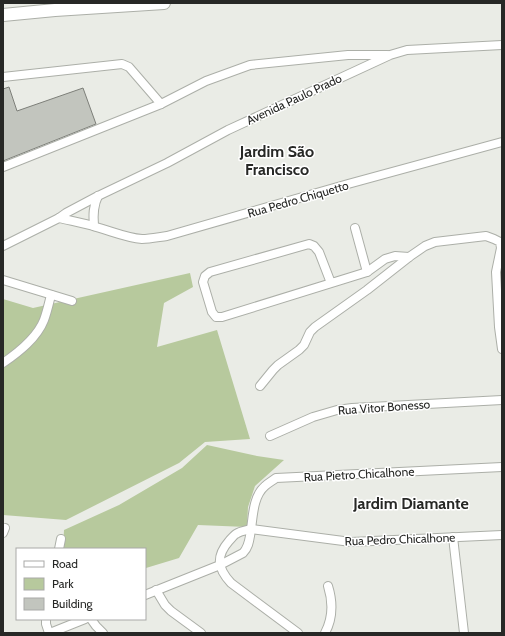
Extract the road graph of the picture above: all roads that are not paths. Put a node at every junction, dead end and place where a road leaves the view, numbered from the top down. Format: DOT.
graph roads {
  1 [pos="164,3"];
  2 [pos="3,16"];
  3 [pos="502,45"];
  4 [pos="348,55"];
  5 [pos="390,55"];
  6 [pos="369,64"];
  7 [pos="3,77"];
  8 [pos="161,104"];
  9 [pos="502,142"];
  10 [pos="3,167"];
  11 [pos="98,196"];
  12 [pos="77,207"];
  13 [pos="59,218"];
  14 [pos="75,222"];
  15 [pos="94,226"];
  16 [pos="355,228"];
  17 [pos="3,246"];
  18 [pos="409,257"];
  19 [pos="367,272"];
  20 [pos="3,280"];
  21 [pos="331,283"];
  22 [pos="51,295"];
  23 [pos="72,301"];
  24 [pos="501,346"];
  25 [pos="3,363"];
  26 [pos="260,386"];
  27 [pos="502,400"];
  28 [pos="270,436"];
  29 [pos="502,467"];
  30 [pos="251,529"];
  31 [pos="502,535"];
  32 [pos="453,537"];
  33 [pos="61,539"];
  34 [pos="59,548"];
  35 [pos="220,565"];
  36 [pos="328,586"];
  37 [pos="156,590"];
  38 [pos="146,594"];
  39 [pos="46,620"];
  40 [pos="82,620"];
  41 [pos="92,620"];
  42 [pos="50,633"];
  43 [pos="103,633"];
  44 [pos="201,633"];
  45 [pos="298,633"];
  46 [pos="325,633"];
  47 [pos="464,633"];
  1 -- 2 [label="highway"];
  3 -- 5 [label="street, Avenida Paulo Prado"];
  4 -- 5 [label="street"];
  4 -- 6 [label="street"];
  4 -- 8 [label="street"];
  5 -- 6 [label="street, Avenida Paulo Prado"];
  6 -- 11 [label="street, Avenida Paulo Prado"];
  7 -- 8 [label="street"];
  8 -- 10 [label="street"];
  9 -- 15 [label="street, Rua Pedro Chiquetto"];
  11 -- 12 [label="street, Avenida Paulo Prado"];
  11 -- 15 [label="street"];
  12 -- 13 [label="street, Avenida Paulo Prado"];
  12 -- 14 [label="street"];
  13 -- 14 [label="street, Rua Pedro Chiquetto"];
  13 -- 17 [label="street, Avenida Paulo Prado"];
  14 -- 15 [label="street, Rua Pedro Chiquetto"];
  16 -- 19 [label="street"];
  18 -- 19 [label="street"];
  18 -- 24 [label="street"];
  18 -- 26 [label="street"];
  19 -- 21 [label="street"];
  20 -- 22 [label="street"];
  21 -- 21 [label="street"];
  22 -- 23 [label="street"];
  22 -- 25 [label="street"];
  27 -- 28 [label="street, Rua Vitor Bonesso"];
  29 -- 30 [label="street, Rua Pietro Chicalhone"];
  30 -- 32 [label="street, Rua Pedro Chicalhone"];
  30 -- 35 [label="street, Rua Pietro Chicalhone"];
  30 -- 35 [label="street"];
  31 -- 32 [label="street, Rua Pedro Chicalhone"];
  32 -- 47 [label="street"];
  33 -- 34 [label="street"];
  35 -- 37 [label="street, Rua Pietro Chicalhone"];
  35 -- 45 [label="street"];
  36 -- 46 [label="street"];
  37 -- 38 [label="street, Rua Pietro Chicalhone"];
  37 -- 44 [label="street"];
  39 -- 42 [label="street"];
  40 -- 42 [label="street"];
  41 -- 43 [label="street"];
}
